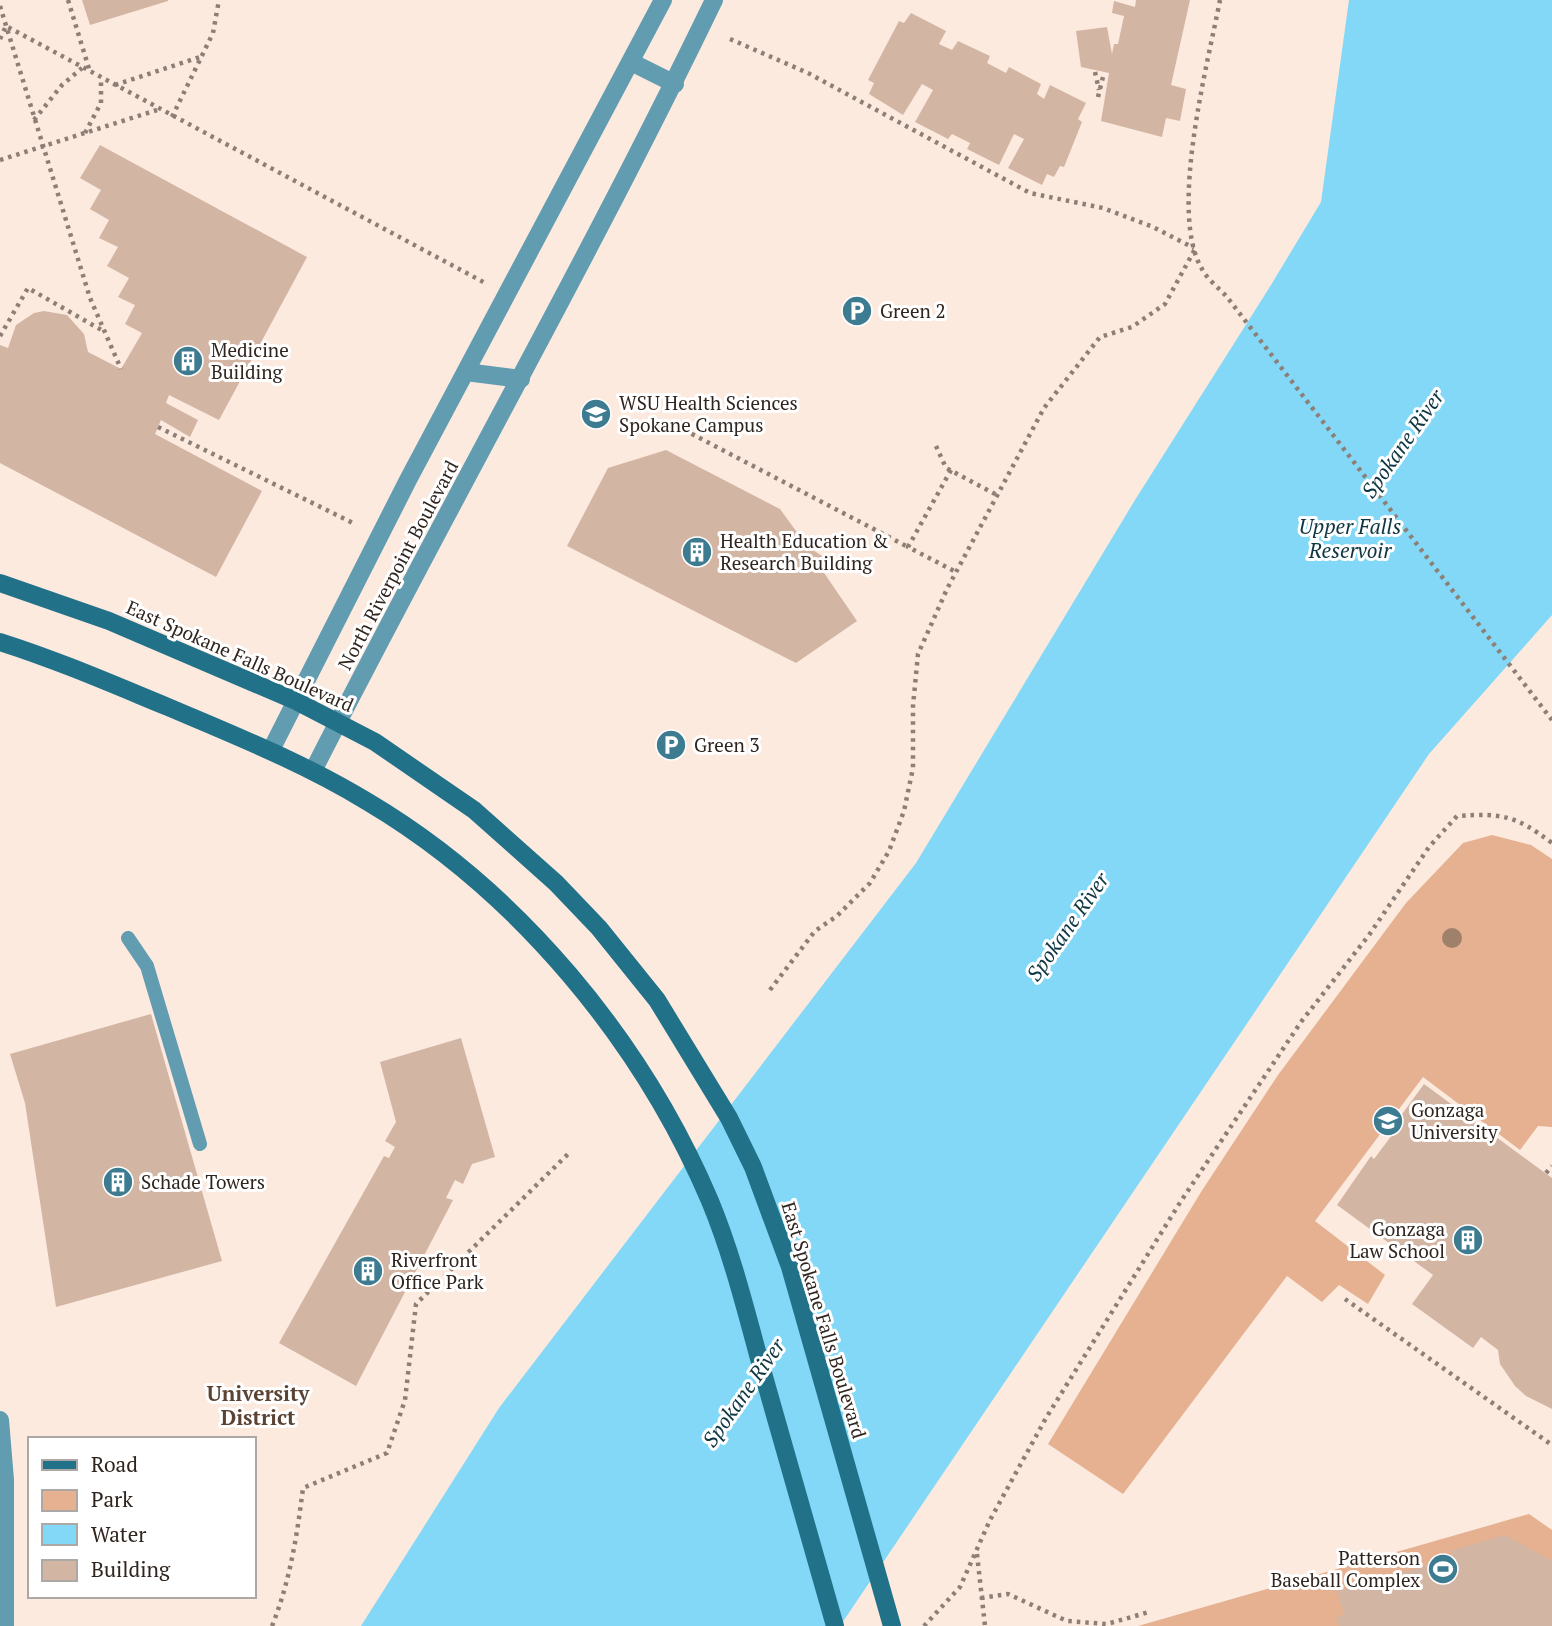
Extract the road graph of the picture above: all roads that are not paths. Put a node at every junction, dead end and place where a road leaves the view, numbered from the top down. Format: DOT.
graph roads {
  1 [pos="663,0"];
  2 [pos="714,0"];
  3 [pos="631,62"];
  4 [pos="675,84"];
  5 [pos="466,372"];
  6 [pos="520,379"];
  7 [pos="0,583"];
  8 [pos="0,642"];
  9 [pos="296,701"];
  10 [pos="338,722"];
  11 [pos="271,750"];
  12 [pos="313,771"];
  13 [pos="128,938"];
  14 [pos="200,1144"];
  15 [pos="0,1420"];
  16 [pos="5,1626"];
  17 [pos="835,1626"];
  18 [pos="892,1626"];
  1 -- 3 [label="street, North Riverpoint Boulevard"];
  2 -- 4 [label="street, North Riverpoint Boulevard"];
  3 -- 4 [label="street"];
  3 -- 5 [label="street, North Riverpoint Boulevard"];
  4 -- 6 [label="street, North Riverpoint Boulevard"];
  5 -- 6 [label="street"];
  5 -- 9 [label="street, North Riverpoint Boulevard"];
  6 -- 10 [label="street, North Riverpoint Boulevard"];
  7 -- 9 [label="main road, East Spokane Falls Boulevard"];
  8 -- 11 [label="main road"];
  9 -- 10 [label="main road, East Spokane Falls Boulevard"];
  9 -- 11 [label="street, North Riverpoint Boulevard"];
  10 -- 12 [label="street, North Riverpoint Boulevard"];
  10 -- 18 [label="main road, East Spokane Falls Boulevard"];
  11 -- 12 [label="main road"];
  12 -- 17 [label="main road"];
  13 -- 14 [label="lane"];
  15 -- 16 [label="street"];
}
